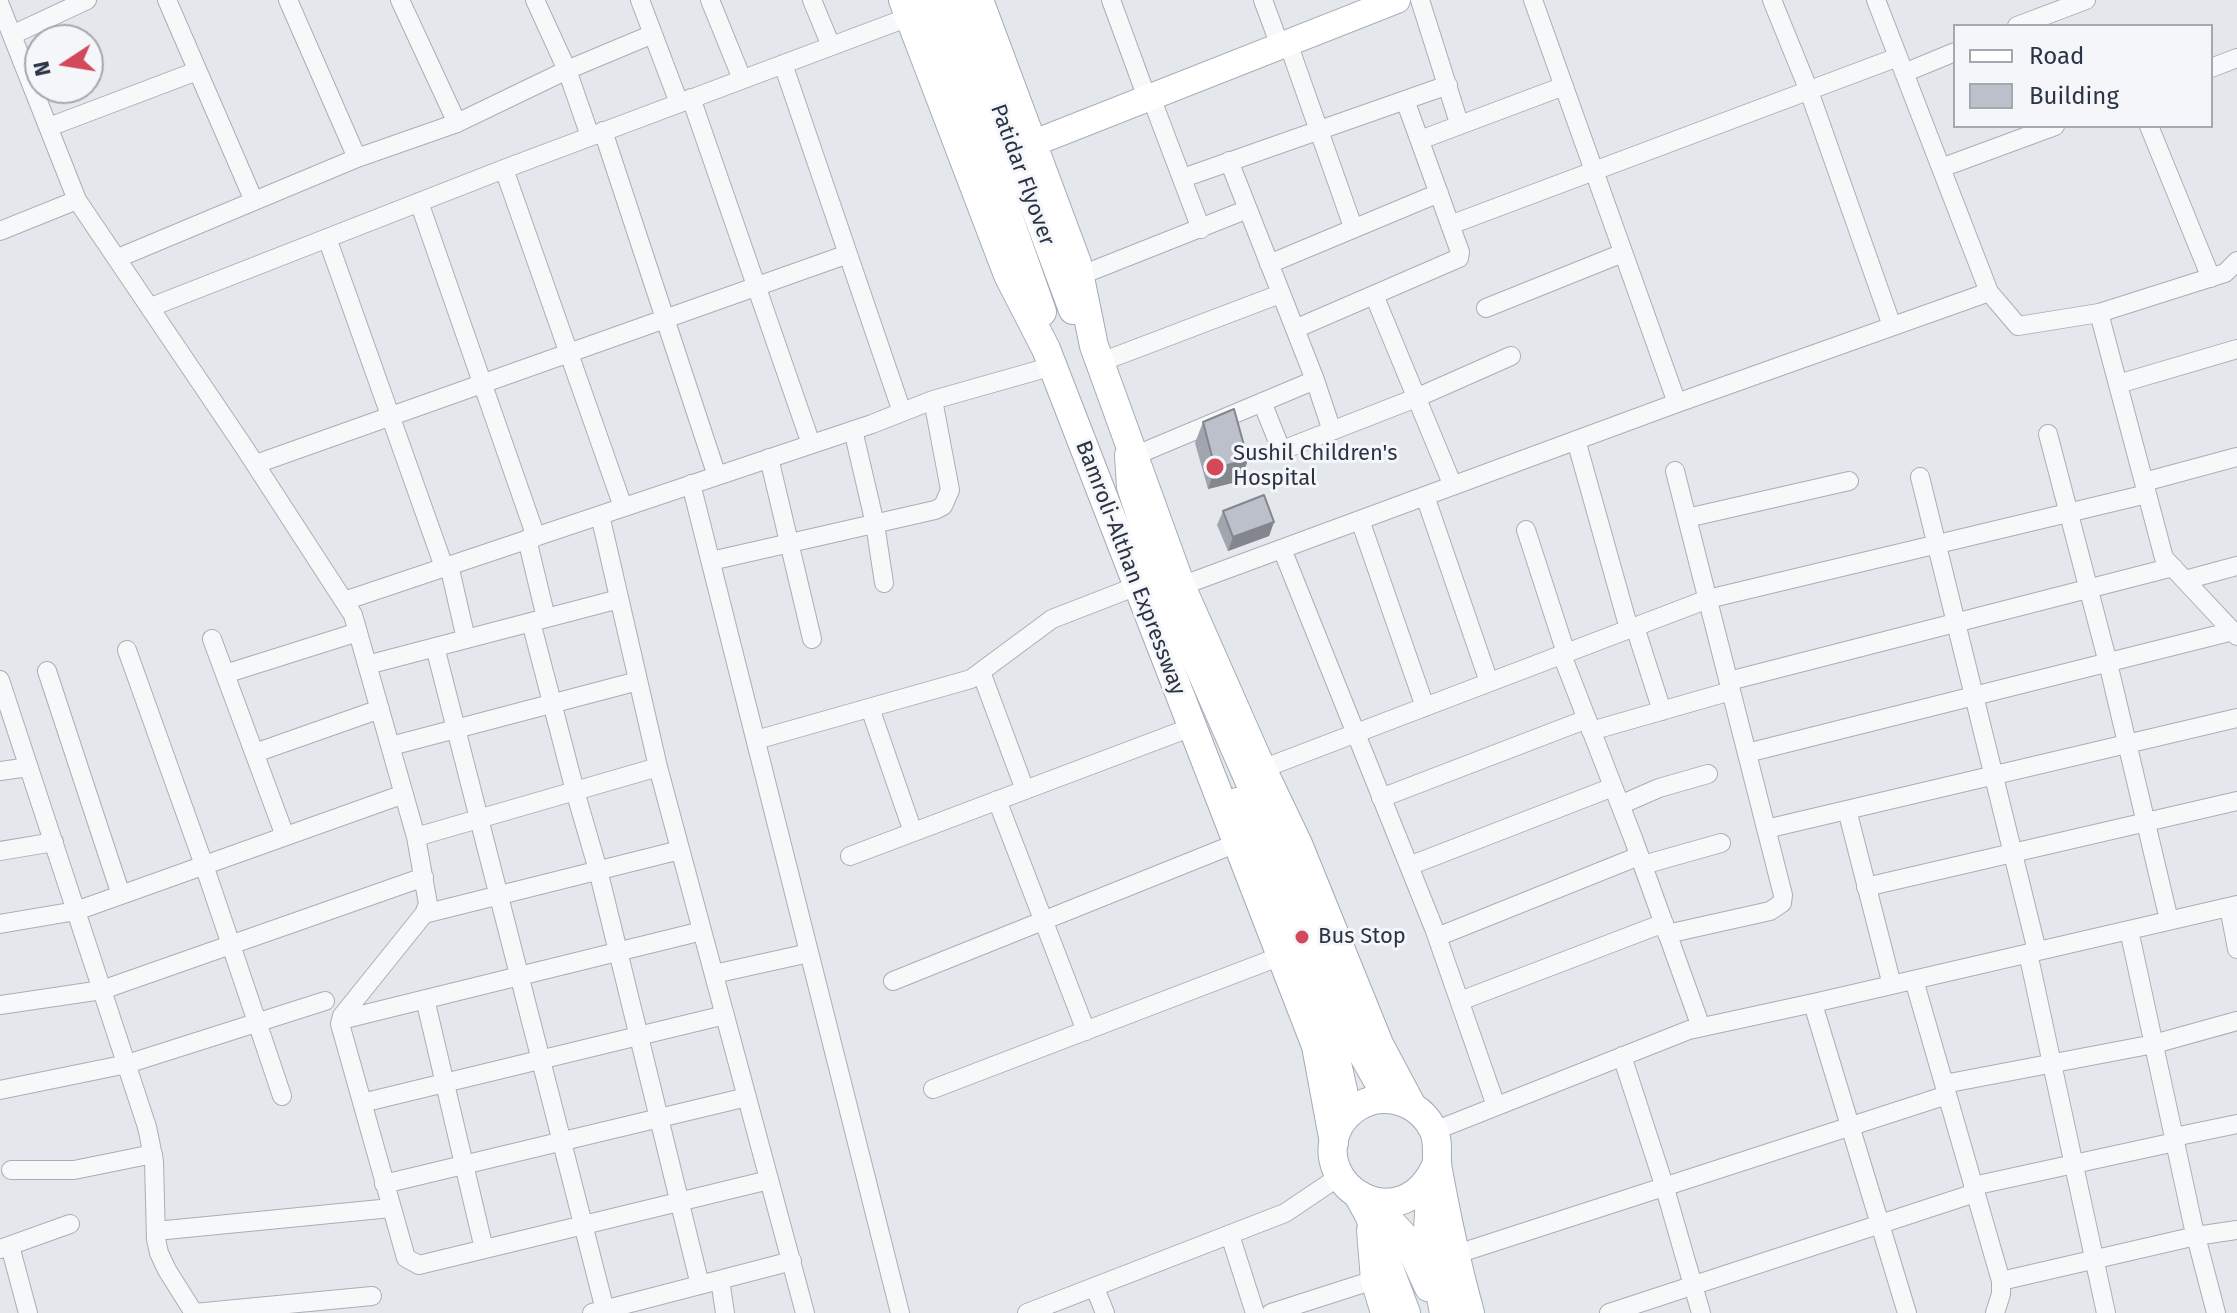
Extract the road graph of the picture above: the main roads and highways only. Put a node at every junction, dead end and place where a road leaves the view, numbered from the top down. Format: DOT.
graph roads {
  1 [pos="932,0"];
  2 [pos="958,0"];
  3 [pos="979,0"];
  4 [pos="1397,0"];
  5 [pos="906,8"];
  6 [pos="1034,143"];
  7 [pos="1098,354"];
  8 [pos="1050,357"];
  9 [pos="1131,447"];
  10 [pos="1087,457"];
  11 [pos="1399,1102"];
  12 [pos="1349,1113"];
  13 [pos="1334,1143"];
  14 [pos="1433,1171"];
  15 [pos="1360,1197"];
  16 [pos="1384,1313"];
  17 [pos="1406,1313"];
  18 [pos="1441,1313"];
  19 [pos="1470,1313"];
  1 -- 8 [label="main road, Patidar Flyover"];
  2 -- 7 [label="main road, Patidar Flyover"];
  3 -- 6 [label="main road"];
  4 -- 6 [label="main road"];
  5 -- 8 [label="main road, Bamroli-Althan Expressway"];
  6 -- 7 [label="main road"];
  7 -- 9 [label="main road"];
  8 -- 10 [label="main road, Bamroli-Althan Expressway"];
  9 -- 11 [label="main road"];
  9 -- 11 [label="main road"];
  10 -- 12 [label="main road"];
  10 -- 13 [label="main road, Bamroli-Althan Expressway"];
  11 -- 12 [label="main road"];
  11 -- 14 [label="main road"];
  12 -- 13 [label="main road"];
  13 -- 15 [label="main road"];
  14 -- 15 [label="main road"];
  14 -- 18 [label="main road"];
  14 -- 19 [label="main road"];
  15 -- 16 [label="main road"];
  15 -- 17 [label="main road"];
  15 -- 18 [label="main road"];
}
